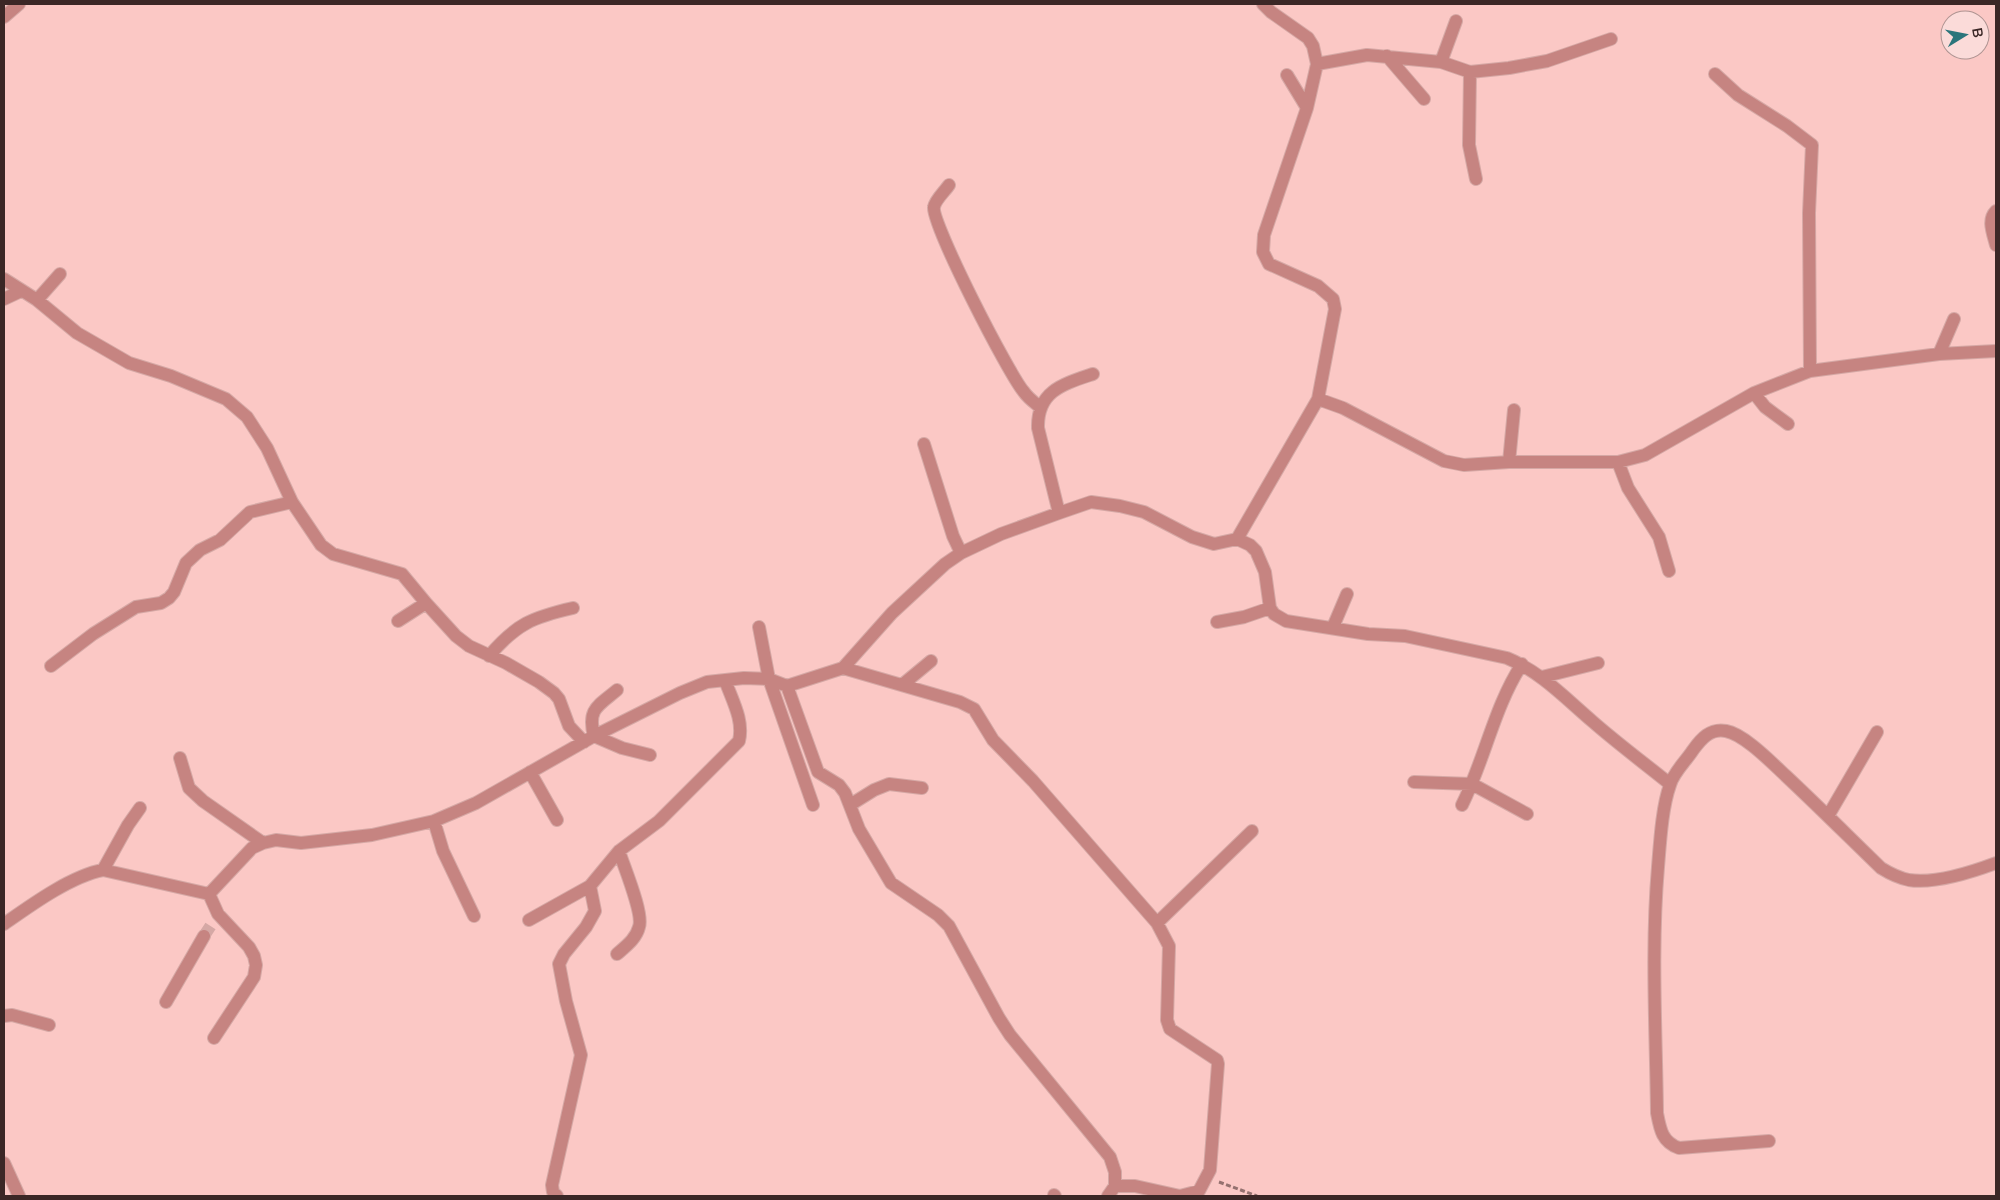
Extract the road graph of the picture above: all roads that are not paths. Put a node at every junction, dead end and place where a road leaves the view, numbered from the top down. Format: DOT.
graph roads {
  1 [pos="19,4"];
  2 [pos="1263,4"];
  3 [pos="4,17"];
  4 [pos="1456,21"];
  5 [pos="1611,38"];
  6 [pos="1388,56"];
  7 [pos="1441,62"];
  8 [pos="1317,64"];
  9 [pos="1470,72"];
  10 [pos="1715,74"];
  11 [pos="1287,75"];
  12 [pos="1424,99"];
  13 [pos="1307,108"];
  14 [pos="1476,179"];
  15 [pos="949,185"];
  16 [pos="1996,211"];
  17 [pos="1996,244"];
  18 [pos="60,274"];
  19 [pos="4,279"];
  20 [pos="20,291"];
  21 [pos="4,299"];
  22 [pos="37,300"];
  23 [pos="1954,320"];
  24 [pos="1996,350"];
  25 [pos="1940,354"];
  26 [pos="1810,371"];
  27 [pos="1093,374"];
  28 [pos="1754,394"];
  29 [pos="1318,399"];
  30 [pos="1041,408"];
  31 [pos="1514,410"];
  32 [pos="1788,424"];
  33 [pos="924,444"];
  34 [pos="1508,462"];
  35 [pos="1618,462"];
  36 [pos="292,502"];
  37 [pos="1059,513"];
  38 [pos="1237,539"];
  39 [pos="961,553"];
  40 [pos="1669,571"];
  41 [pos="1348,594"];
  42 [pos="426,603"];
  43 [pos="573,608"];
  44 [pos="1270,608"];
  45 [pos="398,621"];
  46 [pos="1217,622"];
  47 [pos="759,627"];
  48 [pos="1333,627"];
  49 [pos="489,656"];
  50 [pos="931,661"];
  51 [pos="1598,663"];
  52 [pos="1522,664"];
  53 [pos="50,666"];
  54 [pos="843,668"];
  55 [pos="1542,677"];
  56 [pos="769,679"];
  57 [pos="725,680"];
  58 [pos="902,685"];
  59 [pos="786,686"];
  60 [pos="617,690"];
  61 [pos="1877,732"];
  62 [pos="589,739"];
  63 [pos="650,754"];
  64 [pos="180,758"];
  65 [pos="530,772"];
  66 [pos="1414,782"];
  67 [pos="1472,784"];
  68 [pos="1670,784"];
  69 [pos="922,788"];
  70 [pos="813,804"];
  71 [pos="1462,804"];
  72 [pos="850,805"];
  73 [pos="140,808"];
  74 [pos="1527,814"];
  75 [pos="1828,816"];
  76 [pos="558,820"];
  77 [pos="434,821"];
  78 [pos="1252,831"];
  79 [pos="263,843"];
  80 [pos="619,852"];
  81 [pos="1996,863"];
  82 [pos="103,870"];
  83 [pos="590,886"];
  84 [pos="210,894"];
  85 [pos="474,916"];
  86 [pos="529,920"];
  87 [pos="1157,923"];
  88 [pos="4,924"];
  89 [pos="204,936"];
  90 [pos="617,954"];
  91 [pos="166,1002"];
  92 [pos="4,1016"];
  93 [pos="49,1025"];
  94 [pos="214,1038"];
  95 [pos="1769,1141"];
  96 [pos="4,1163"];
  97 [pos="1111,1191"];
  98 [pos="20,1196"];
  99 [pos="557,1196"];
  1 -- 3 [label="street"];
  2 -- 8 [label="street"];
  4 -- 7 [label="street"];
  5 -- 9 [label="street"];
  6 -- 7 [label="street"];
  6 -- 8 [label="street"];
  6 -- 12 [label="street"];
  7 -- 9 [label="street"];
  8 -- 13 [label="street"];
  9 -- 14 [label="street"];
  10 -- 26 [label="street"];
  11 -- 13 [label="street"];
  13 -- 29 [label="street"];
  15 -- 30 [label="street"];
  16 -- 17 [label="street"];
  18 -- 22 [label="street"];
  19 -- 20 [label="street"];
  20 -- 21 [label="street"];
  20 -- 22 [label="street"];
  22 -- 36 [label="street"];
  23 -- 25 [label="street"];
  24 -- 25 [label="street"];
  25 -- 26 [label="street"];
  26 -- 28 [label="street"];
  27 -- 30 [label="street"];
  28 -- 32 [label="street"];
  28 -- 35 [label="street"];
  29 -- 34 [label="street"];
  29 -- 38 [label="street"];
  30 -- 37 [label="street"];
  31 -- 34 [label="street"];
  33 -- 39 [label="street"];
  34 -- 35 [label="street"];
  35 -- 40 [label="street"];
  36 -- 42 [label="street"];
  36 -- 53 [label="street"];
  37 -- 38 [label="street"];
  37 -- 39 [label="street"];
  38 -- 44 [label="street"];
  39 -- 54 [label="street"];
  41 -- 48 [label="street"];
  42 -- 45 [label="street"];
  42 -- 49 [label="street"];
  43 -- 49 [label="street"];
  44 -- 46 [label="street"];
  44 -- 48 [label="street"];
  47 -- 56 [label="street"];
  48 -- 52 [label="street"];
  49 -- 62 [label="street"];
  50 -- 58 [label="street"];
  51 -- 55 [label="street"];
  52 -- 55 [label="street"];
  52 -- 67 [label="street"];
  54 -- 58 [label="street"];
  54 -- 59 [label="street"];
  55 -- 68 [label="street"];
  56 -- 57 [label="street"];
  56 -- 59 [label="street"];
  56 -- 70 [label="street"];
  57 -- 62 [label="street"];
  57 -- 80 [label="street"];
  58 -- 87 [label="street"];
  59 -- 72 [label="street"];
  60 -- 62 [label="street"];
  61 -- 75 [label="street"];
  62 -- 63 [label="street"];
  62 -- 65 [label="street"];
  64 -- 79 [label="street"];
  65 -- 76 [label="street"];
  65 -- 77 [label="street"];
  66 -- 67 [label="street"];
  67 -- 71 [label="street"];
  67 -- 74 [label="street"];
  68 -- 75 [label="street"];
  68 -- 95 [label="street"];
  69 -- 72 [label="street"];
  72 -- 97 [label="street"];
  73 -- 82 [label="street"];
  75 -- 81 [label="street"];
  77 -- 79 [label="street"];
  77 -- 85 [label="street"];
  78 -- 87 [label="street"];
  79 -- 84 [label="street"];
  80 -- 83 [label="street"];
  80 -- 90 [label="street"];
  82 -- 84 [label="street"];
  82 -- 88 [label="street"];
  83 -- 86 [label="street"];
  83 -- 99 [label="street"];
  84 -- 94 [label="street"];
  87 -- 97 [label="street"];
  89 -- 91 [label="street"];
  92 -- 93 [label="street"];
  96 -- 98 [label="street"];
}
